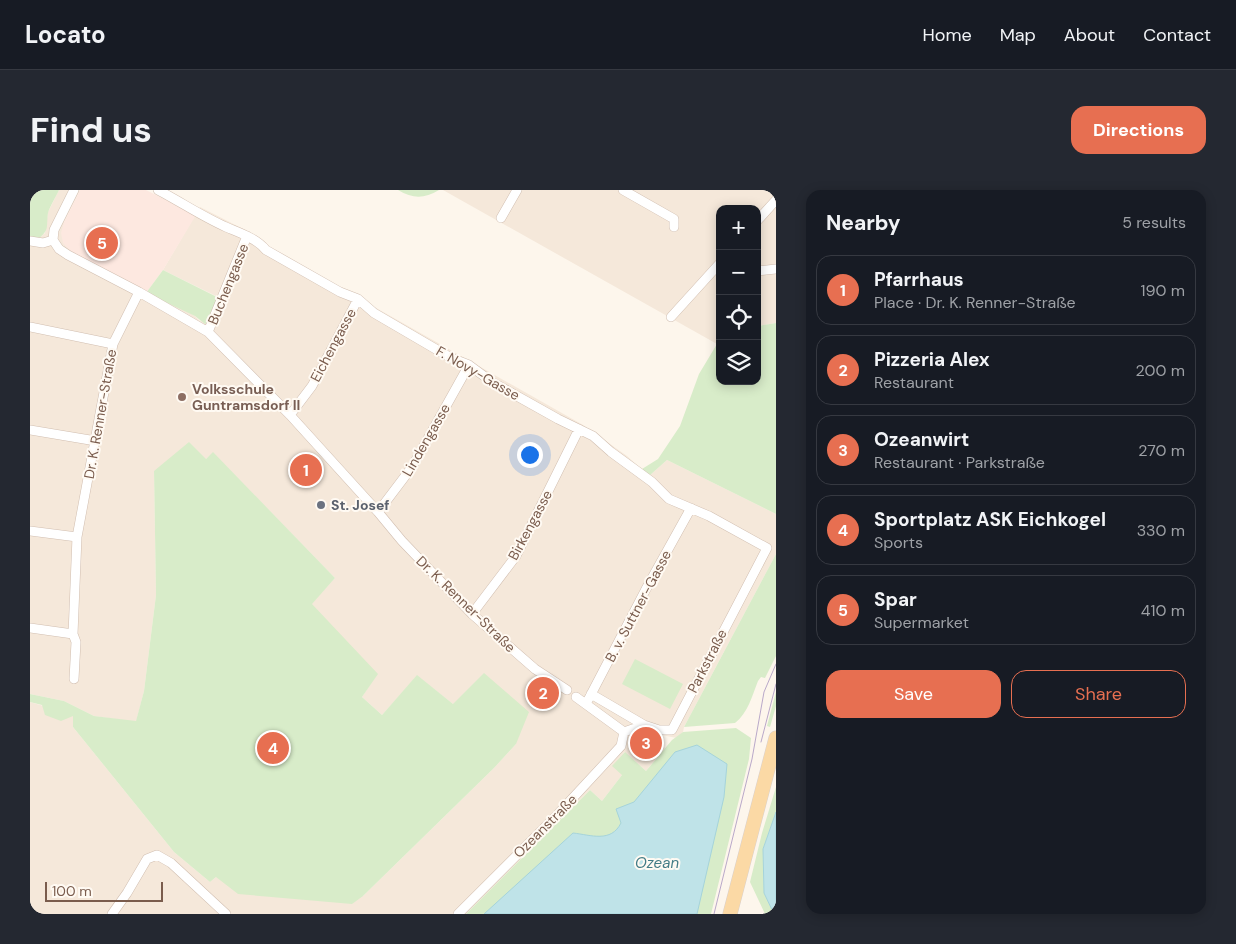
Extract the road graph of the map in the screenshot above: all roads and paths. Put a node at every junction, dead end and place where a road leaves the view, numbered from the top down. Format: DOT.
graph roads {
  1 [pos="74,190"];
  2 [pos="158,190"];
  3 [pos="517,190"];
  4 [pos="623,190"];
  5 [pos="776,200"];
  6 [pos="761,217"];
  7 [pos="501,218"];
  8 [pos="674,226"];
  9 [pos="247,236"];
  10 [pos="53,240"];
  11 [pos="30,241"];
  12 [pos="776,269"];
  13 [pos="761,271"];
  14 [pos="715,273"];
  15 [pos="139,292"];
  16 [pos="358,299"];
  17 [pos="671,317"];
  18 [pos="30,327"];
  19 [pos="208,332"];
  20 [pos="113,344"];
  21 [pos="469,364"];
  22 [pos="290,415"];
  23 [pos="579,429"];
  24 [pos="30,430"];
  25 [pos="96,441"];
  26 [pos="690,508"];
  27 [pos="378,512"];
  28 [pos="30,531"];
  29 [pos="77,537"];
  30 [pos="767,548"];
  31 [pos="472,614"];
  32 [pos="30,628"];
  33 [pos="73,634"];
  34 [pos="74,679"];
  35 [pos="567,690"];
  36 [pos="591,694"];
  37 [pos="576,697"];
  38 [pos="586,704"];
  39 [pos="644,725"];
  40 [pos="624,732"];
  41 [pos="776,738"];
  42 [pos="112,914"];
  43 [pos="226,914"];
  44 [pos="458,914"];
  45 [pos="730,914"];
  1 -- 10 [label="street"];
  2 -- 9 [label="street, F. Novy-Gasse"];
  3 -- 7 [label="street"];
  4 -- 8 [label="street"];
  5 -- 6 [label="street"];
  9 -- 16 [label="street, F. Novy-Gasse"];
  9 -- 19 [label="street, Buchengasse"];
  10 -- 11 [label="street"];
  10 -- 15 [label="street"];
  12 -- 13 [label="street"];
  14 -- 17 [label="street"];
  15 -- 19 [label="street, Dr. K. Renner-Straße"];
  15 -- 20 [label="street, Dr. K. Renner-Straße"];
  16 -- 21 [label="street, F. Novy-Gasse"];
  16 -- 22 [label="street, Eichengasse"];
  18 -- 20 [label="street"];
  19 -- 22 [label="street, Dr. K. Renner-Straße"];
  20 -- 25 [label="street, Dr. K. Renner-Straße"];
  21 -- 23 [label="street, F. Novy-Gasse"];
  21 -- 27 [label="street, Lindengasse"];
  22 -- 27 [label="street, Dr. K. Renner-Straße"];
  23 -- 26 [label="street, F. Novy-Gasse"];
  23 -- 31 [label="street, Birkengasse"];
  24 -- 25 [label="street"];
  25 -- 29 [label="street, Dr. K. Renner-Straße"];
  26 -- 30 [label="street, F. Novy-Gasse"];
  26 -- 36 [label="street, B. v. Suttner-Gasse"];
  27 -- 31 [label="street, Dr. K. Renner-Straße"];
  28 -- 29 [label="street"];
  29 -- 33 [label="street, Dr. K. Renner-Straße"];
  30 -- 39 [label="street, Parkstraße"];
  31 -- 35 [label="street, Dr. K. Renner-Straße"];
  32 -- 33 [label="street"];
  33 -- 34 [label="street, Dr. K. Renner-Straße"];
  36 -- 38 [label="street, B. v. Suttner-Gasse"];
  36 -- 39 [label="street"];
  37 -- 38 [label="street"];
  38 -- 40 [label="street"];
  39 -- 40 [label="street"];
  40 -- 44 [label="street, Ozeanstraße"];
  41 -- 45 [label="main road"];
  42 -- 43 [label="street"];
}
